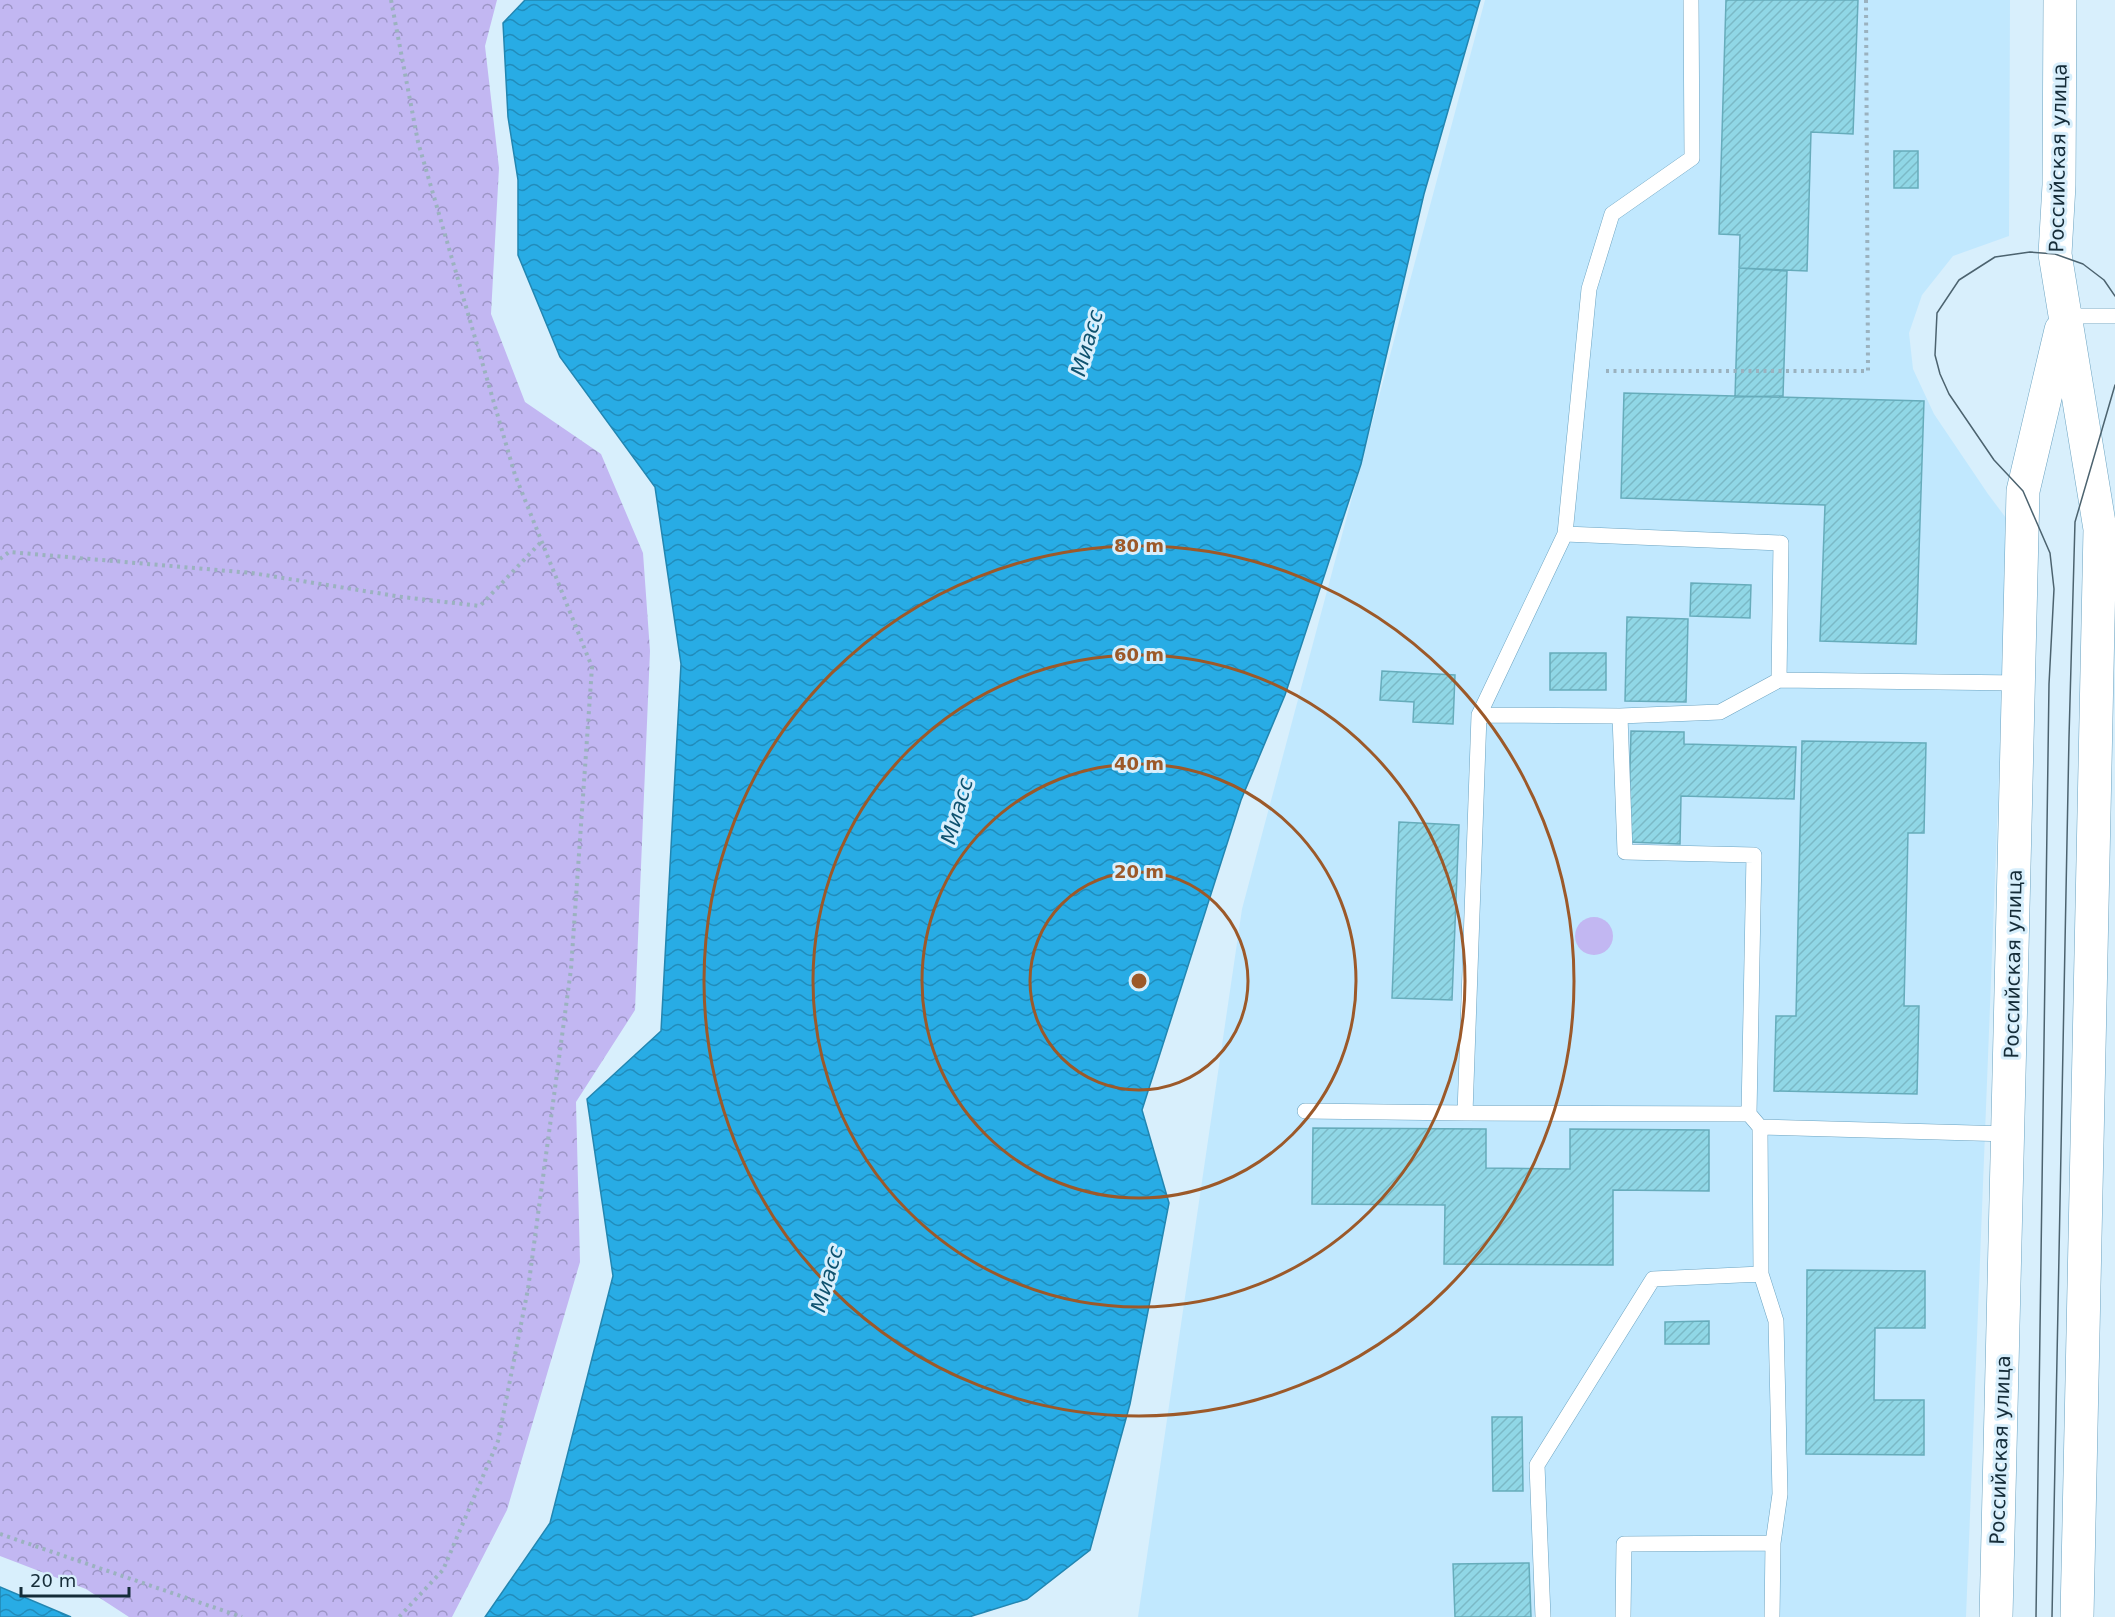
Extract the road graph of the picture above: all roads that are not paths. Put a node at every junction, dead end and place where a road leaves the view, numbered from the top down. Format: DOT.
graph roads {
  1 [pos="1691,0"];
  2 [pos="2060,0"];
  3 [pos="2064,316"];
  4 [pos="2115,316"];
  5 [pos="1565,534"];
  6 [pos="1779,680"];
  7 [pos="2019,683"];
  8 [pos="1479,715"];
  9 [pos="1620,716"];
  10 [pos="1305,1111"];
  11 [pos="1465,1113"];
  12 [pos="1749,1114"];
  13 [pos="1760,1127"];
  14 [pos="2008,1134"];
  15 [pos="1761,1274"];
  16 [pos="1773,1543"];
  17 [pos="1543,1617"];
  18 [pos="1623,1617"];
  19 [pos="1772,1617"];
  20 [pos="1996,1617"];
  21 [pos="2077,1617"];
  1 -- 5 [label="lane"];
  2 -- 3 [label="main road, Российская улица"];
  3 -- 4 [label="lane"];
  3 -- 7 [label="main road, Российская улица"];
  3 -- 21 [label="main road, Российская улица"];
  5 -- 6 [label="lane"];
  5 -- 8 [label="lane"];
  6 -- 7 [label="lane"];
  6 -- 9 [label="lane"];
  7 -- 14 [label="main road, Российская улица"];
  8 -- 9 [label="lane"];
  8 -- 11 [label="lane"];
  9 -- 12 [label="lane"];
  10 -- 11 [label="lane"];
  11 -- 12 [label="lane"];
  12 -- 13 [label="lane"];
  13 -- 14 [label="lane"];
  13 -- 15 [label="lane"];
  14 -- 20 [label="main road, Российская улица"];
  15 -- 16 [label="lane"];
  15 -- 17 [label="lane"];
  16 -- 18 [label="lane"];
  16 -- 19 [label="lane"];
}
